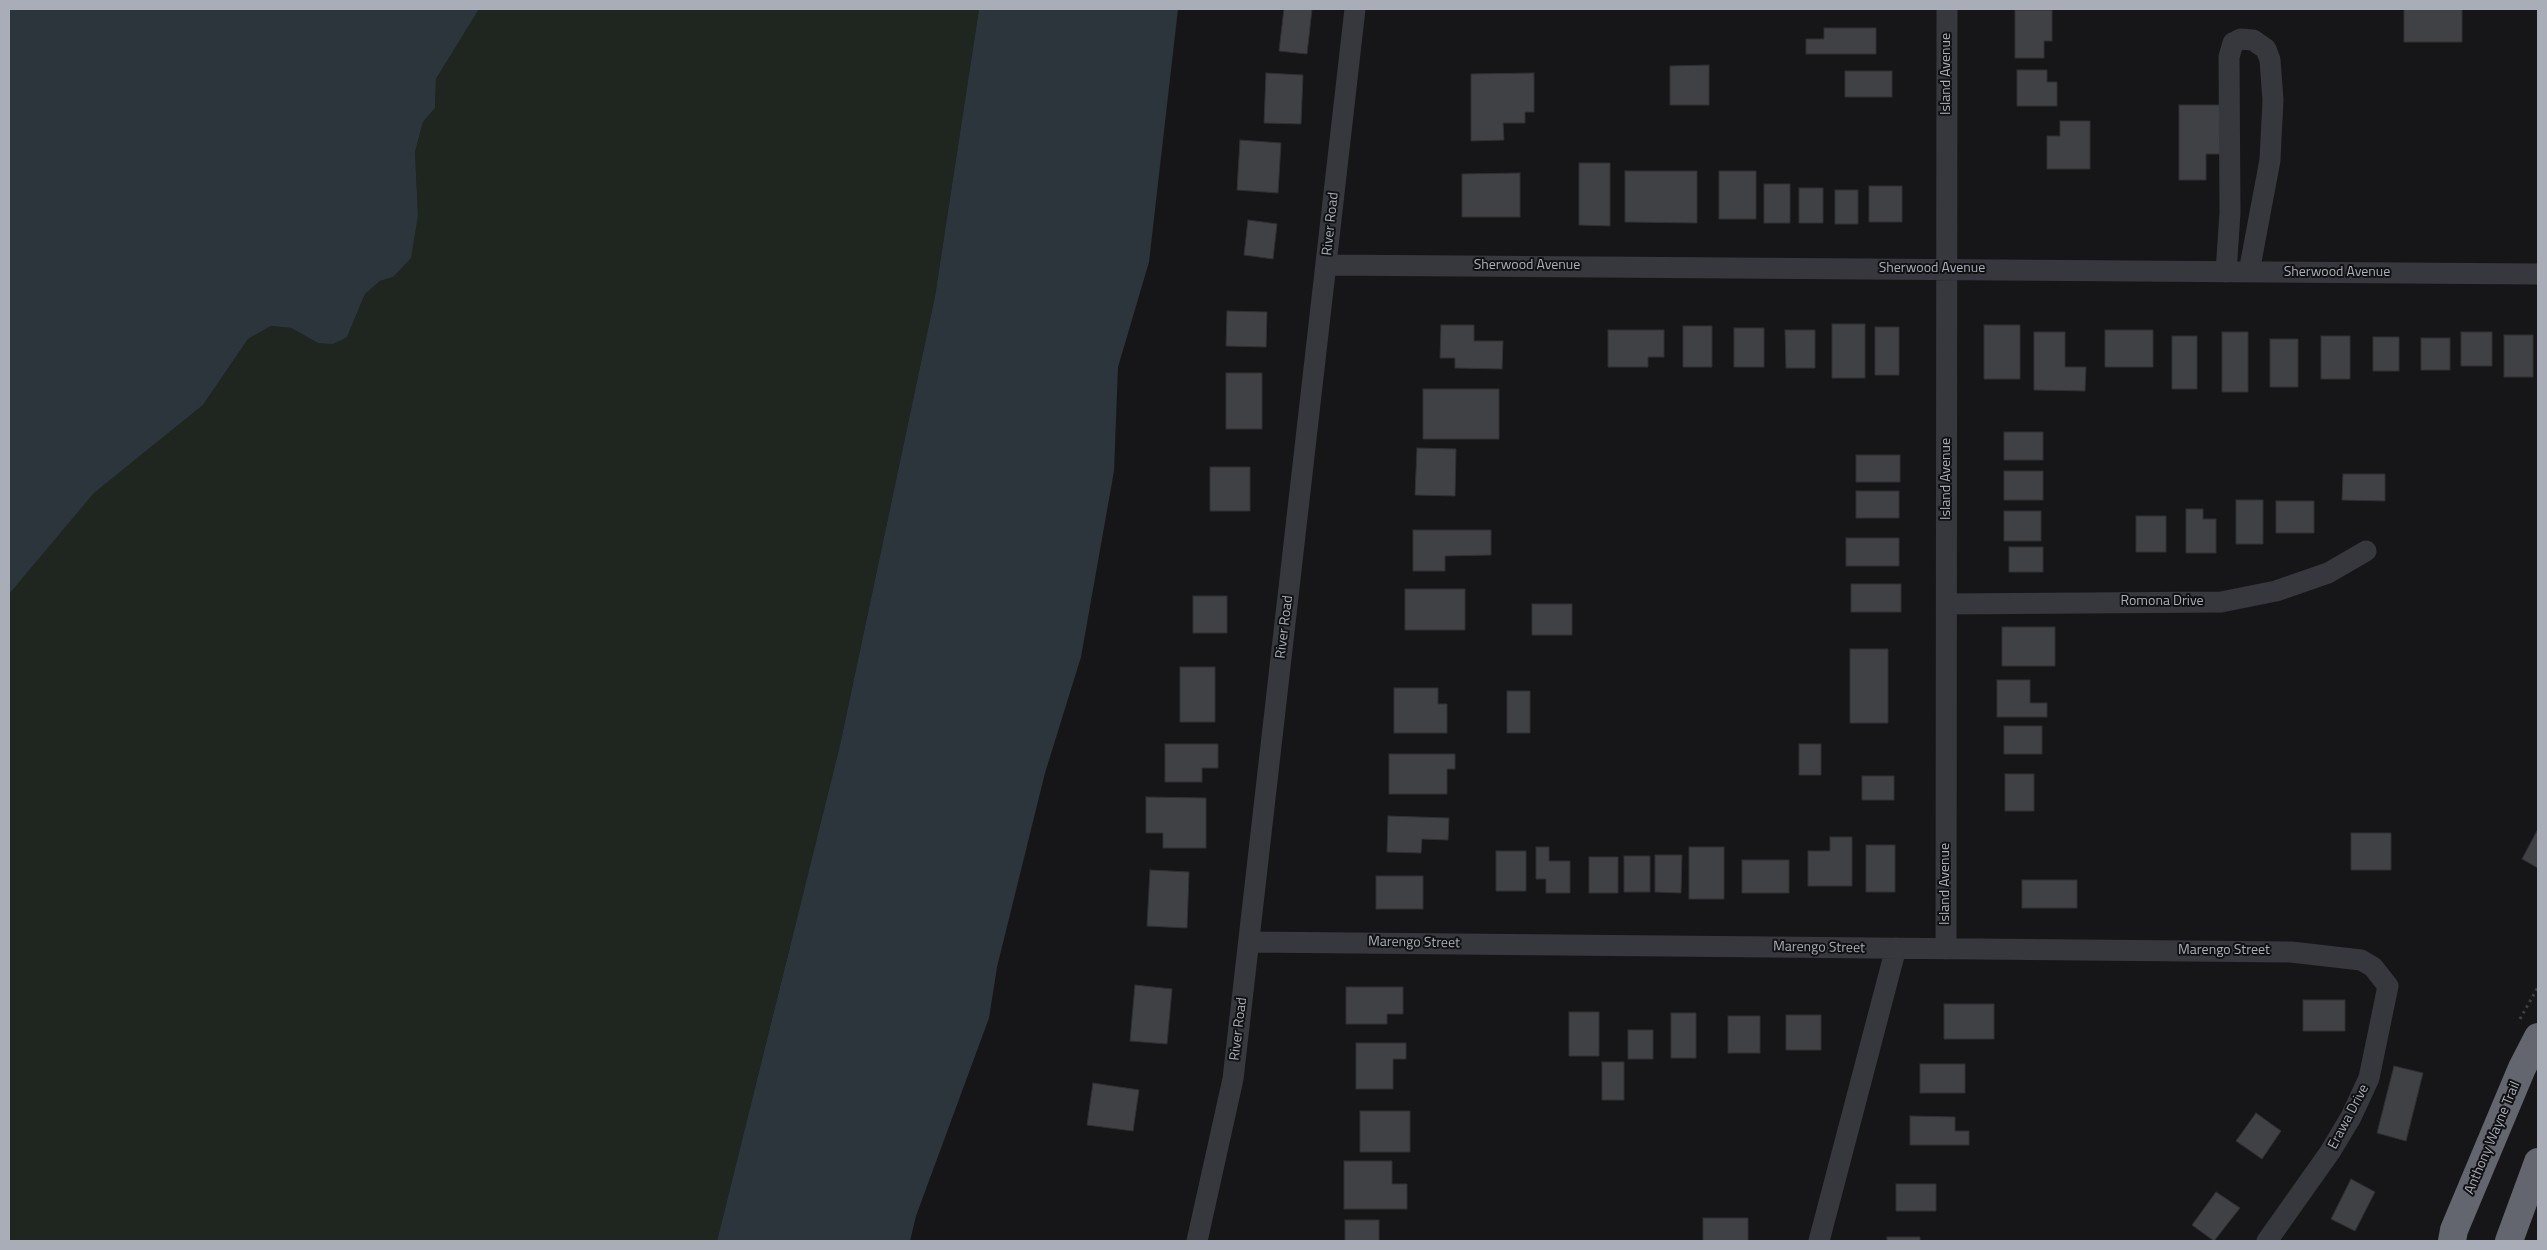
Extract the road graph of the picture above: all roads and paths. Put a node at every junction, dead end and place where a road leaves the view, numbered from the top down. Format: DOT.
graph roads {
  1 [pos="1355,9"];
  2 [pos="1947,9"];
  3 [pos="1326,265"];
  4 [pos="1947,270"];
  5 [pos="2226,272"];
  6 [pos="2249,272"];
  7 [pos="2538,274"];
  8 [pos="2366,550"];
  9 [pos="1947,604"];
  10 [pos="1249,942"];
  11 [pos="1896,948"];
  12 [pos="1946,949"];
  13 [pos="2382,977"];
  14 [pos="2538,1037"];
  15 [pos="2538,1162"];
  16 [pos="1197,1241"];
  17 [pos="1818,1241"];
  18 [pos="2267,1241"];
  19 [pos="2452,1241"];
  20 [pos="2509,1241"];
  1 -- 3 [label="street, River Road"];
  2 -- 4 [label="street, Island Avenue"];
  3 -- 4 [label="street, Sherwood Avenue"];
  3 -- 10 [label="street, River Road"];
  4 -- 5 [label="street, Sherwood Avenue"];
  4 -- 9 [label="street, Island Avenue"];
  5 -- 6 [label="street, Sherwood Avenue"];
  5 -- 6 [label="street"];
  6 -- 7 [label="street, Sherwood Avenue"];
  8 -- 9 [label="street, Romona Drive"];
  9 -- 12 [label="street, Island Avenue"];
  10 -- 11 [label="street, Marengo Street"];
  10 -- 16 [label="street, River Road"];
  11 -- 12 [label="street, Marengo Street"];
  11 -- 17 [label="street"];
  12 -- 13 [label="street, Marengo Street"];
  13 -- 18 [label="street, Erawa Drive"];
  14 -- 19 [label="highway, Anthony Wayne Trail"];
  15 -- 20 [label="highway"];
}
